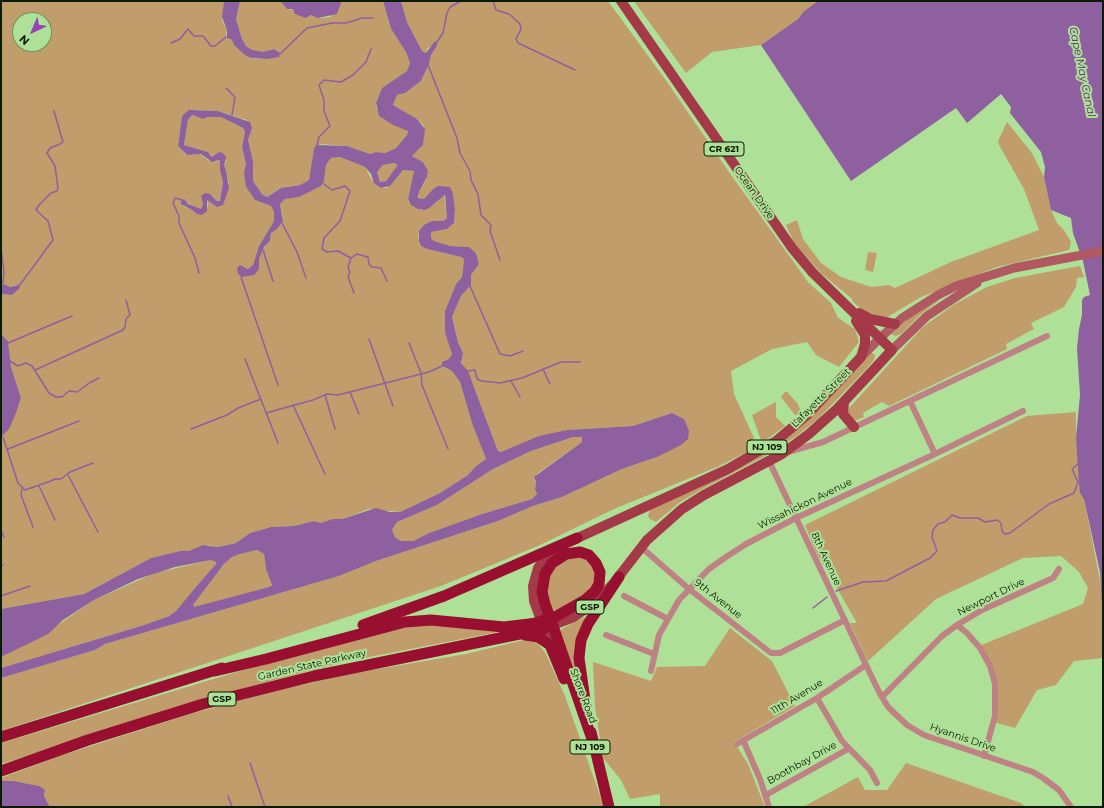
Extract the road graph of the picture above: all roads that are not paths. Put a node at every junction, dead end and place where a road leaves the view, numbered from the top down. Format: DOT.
graph roads {
  1 [pos="621,1"];
  2 [pos="1103,251"];
  3 [pos="989,276"];
  4 [pos="847,306"];
  5 [pos="896,324"];
  6 [pos="1047,336"];
  7 [pos="880,338"];
  8 [pos="892,350"];
  9 [pos="861,358"];
  10 [pos="910,401"];
  11 [pos="844,402"];
  12 [pos="1023,411"];
  13 [pos="854,427"];
  14 [pos="782,454"];
  15 [pos="935,454"];
  16 [pos="770,461"];
  17 [pos="796,518"];
  18 [pos="577,538"];
  19 [pos="641,547"];
  20 [pos="1058,569"];
  21 [pos="619,577"];
  22 [pos="689,589"];
  23 [pos="624,596"];
  24 [pos="668,619"];
  25 [pos="844,620"];
  26 [pos="547,624"];
  27 [pos="957,625"];
  28 [pos="520,634"];
  29 [pos="606,635"];
  30 [pos="550,645"];
  31 [pos="654,654"];
  32 [pos="866,665"];
  33 [pos="215,671"];
  34 [pos="651,671"];
  35 [pos="882,697"];
  36 [pos="817,698"];
  37 [pos="1,737"];
  38 [pos="592,739"];
  39 [pos="743,740"];
  40 [pos="737,744"];
  41 [pos="848,749"];
  42 [pos="984,756"];
  43 [pos="1,771"];
  44 [pos="602,781"];
  45 [pos="877,782"];
  46 [pos="766,795"];
  47 [pos="609,807"];
  48 [pos="769,807"];
  49 [pos="1071,807"];
  1 -- 4 [label="main road, Ocean Drive / CR 621"];
  2 -- 3 [label="main road, Lafayette Street / NJ 109"];
  3 -- 5 [label="main road, Lafayette Street / NJ 109"];
  3 -- 8 [label="main road, Lafayette Street / NJ 109"];
  4 -- 5 [label="main road"];
  4 -- 7 [label="main road, Ocean Drive / CR 621"];
  4 -- 9 [label="main road"];
  5 -- 7 [label="main road, Lafayette Street / NJ 109"];
  6 -- 10 [label="street"];
  7 -- 8 [label="main road, Ocean Drive / CR 621"];
  7 -- 9 [label="main road, Lafayette Street / NJ 109"];
  8 -- 11 [label="main road, Lafayette Street / NJ 109"];
  9 -- 18 [label="main road, Lafayette Street / NJ 109"];
  10 -- 13 [label="street"];
  10 -- 15 [label="street"];
  11 -- 13 [label="main road"];
  11 -- 14 [label="main road, Lafayette Street / NJ 109"];
  12 -- 15 [label="street, Wissahickon Avenue"];
  13 -- 14 [label="street"];
  14 -- 16 [label="main road, Lafayette Street / NJ 109"];
  15 -- 17 [label="street, Wissahickon Avenue"];
  16 -- 17 [label="street, 8th Avenue"];
  16 -- 19 [label="main road, Lafayette Street / NJ 109"];
  17 -- 22 [label="street, Wissahickon Avenue"];
  17 -- 25 [label="street, 8th Avenue"];
  18 -- 26 [label="main road, NJ 109"];
  18 -- 33 [label="highway, Garden State Parkway"];
  19 -- 21 [label="main road, Lafayette Street / NJ 109"];
  19 -- 22 [label="street, 9th Avenue"];
  20 -- 27 [label="street, Newport Drive"];
  21 -- 26 [label="main road, Garden State Parkway / GSP"];
  21 -- 38 [label="highway, NJ 109"];
  22 -- 24 [label="street, Wissahickon Avenue"];
  22 -- 25 [label="street, 9th Avenue"];
  23 -- 24 [label="street"];
  24 -- 31 [label="street, Wissahickon Avenue"];
  25 -- 32 [label="street, 8th Avenue"];
  26 -- 26 [label="highway"];
  26 -- 28 [label="highway, Garden State Parkway / GSP"];
  26 -- 30 [label="main road, Shore Road / NJ 109"];
  26 -- 33 [label="highway"];
  26 -- 38 [label="highway"];
  27 -- 35 [label="street, Newport Drive"];
  27 -- 42 [label="street"];
  28 -- 30 [label="highway"];
  28 -- 43 [label="highway, Garden State Parkway / GSP"];
  29 -- 31 [label="street"];
  30 -- 44 [label="highway, Shore Road / NJ 109"];
  31 -- 34 [label="street, Wissahickon Avenue"];
  32 -- 35 [label="street, Hyannis Drive"];
  32 -- 36 [label="street, 11th Avenue"];
  33 -- 37 [label="highway, Garden State Parkway"];
  35 -- 42 [label="street, Hyannis Drive"];
  36 -- 39 [label="street, 11th Avenue"];
  36 -- 41 [label="street"];
  38 -- 44 [label="highway, Shore Road / NJ 109"];
  39 -- 40 [label="street, 11th Avenue"];
  39 -- 46 [label="street"];
  41 -- 45 [label="street"];
  41 -- 46 [label="street, Boothbay Drive"];
  42 -- 49 [label="street, Hyannis Drive"];
  44 -- 47 [label="highway, Shore Road / NJ 109"];
  46 -- 48 [label="street"];
}
